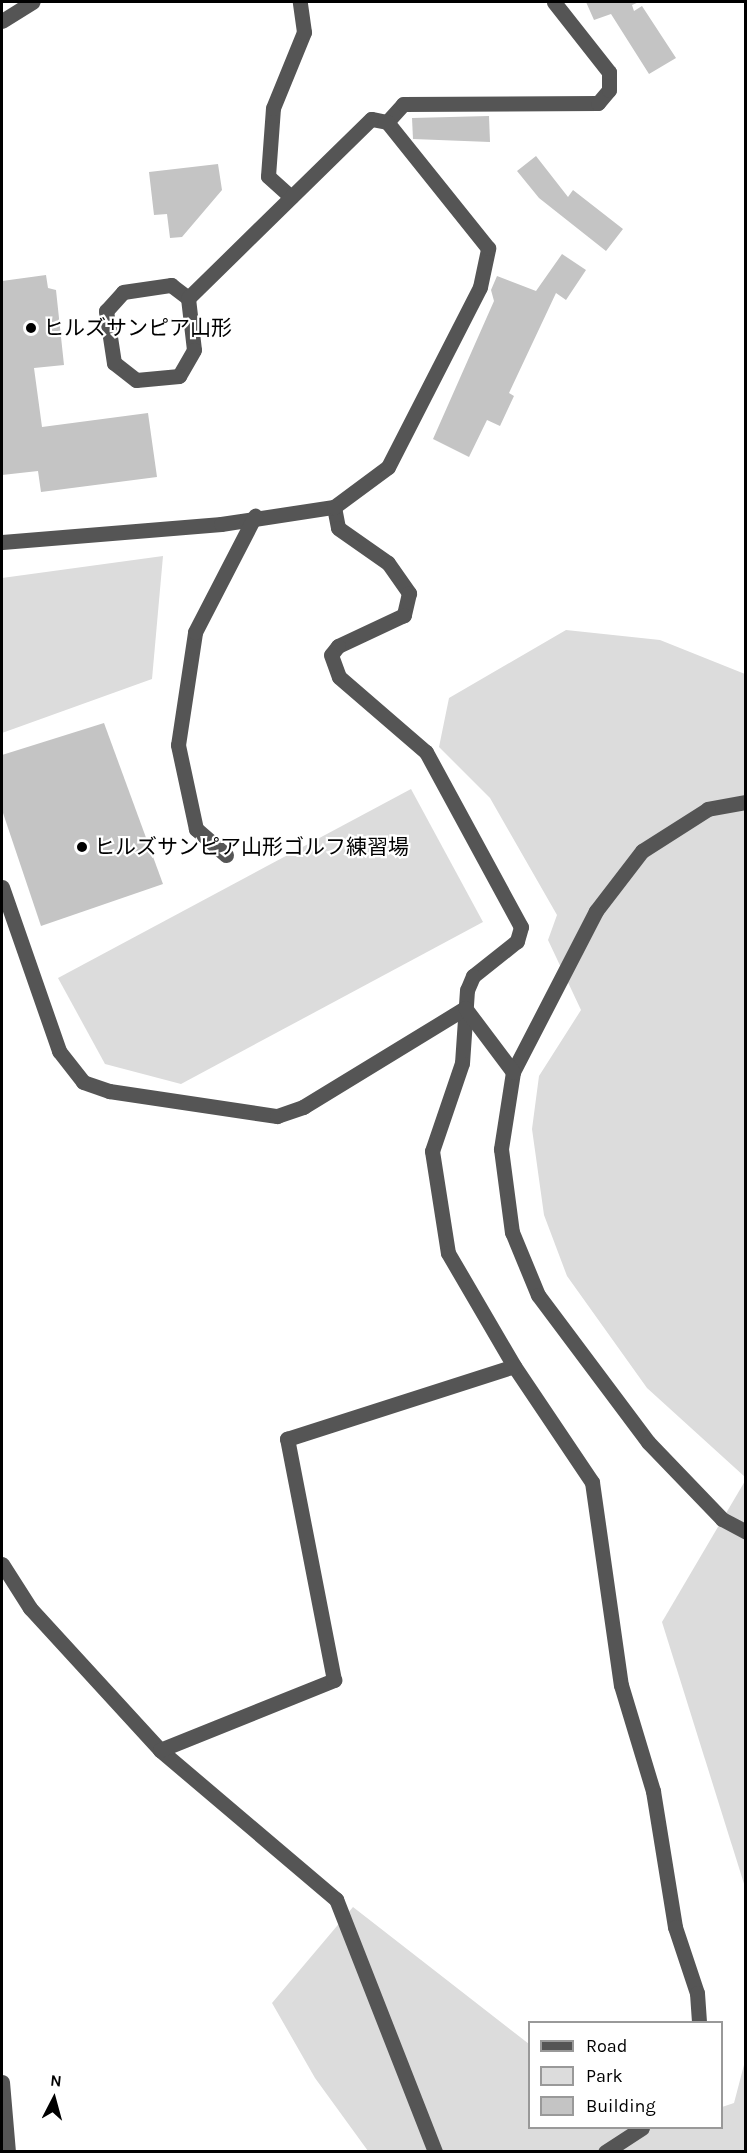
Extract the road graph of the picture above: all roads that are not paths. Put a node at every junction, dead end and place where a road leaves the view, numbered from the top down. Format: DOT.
graph roads {
  1 [pos="32,2"];
  2 [pos="300,2"];
  3 [pos="554,2"];
  4 [pos="2,21"];
  5 [pos="387,122"];
  6 [pos="291,197"];
  7 [pos="188,298"];
  8 [pos="334,507"];
  9 [pos="255,516"];
  10 [pos="2,542"];
  11 [pos="746,802"];
  12 [pos="226,855"];
  13 [pos="2,886"];
  14 [pos="465,1008"];
  15 [pos="513,1072"];
  16 [pos="514,1366"];
  17 [pos="746,1532"];
  18 [pos="2,1564"];
  19 [pos="160,1750"];
  20 [pos="699,2021"];
  21 [pos="2,2082"];
  22 [pos="639,2129"];
  23 [pos="8,2151"];
  24 [pos="435,2151"];
  25 [pos="605,2151"];
  1 -- 4 [label="street"];
  2 -- 6 [label="street"];
  3 -- 5 [label="street"];
  5 -- 6 [label="street"];
  5 -- 8 [label="street"];
  6 -- 7 [label="street"];
  7 -- 7 [label="street"];
  8 -- 9 [label="street"];
  8 -- 14 [label="street"];
  9 -- 10 [label="street"];
  9 -- 12 [label="street"];
  11 -- 15 [label="street"];
  13 -- 14 [label="street"];
  14 -- 15 [label="street"];
  14 -- 16 [label="street"];
  15 -- 17 [label="street"];
  16 -- 19 [label="street"];
  16 -- 20 [label="street"];
  18 -- 19 [label="street"];
  19 -- 24 [label="street"];
  21 -- 23 [label="street"];
  22 -- 25 [label="street"];
}
